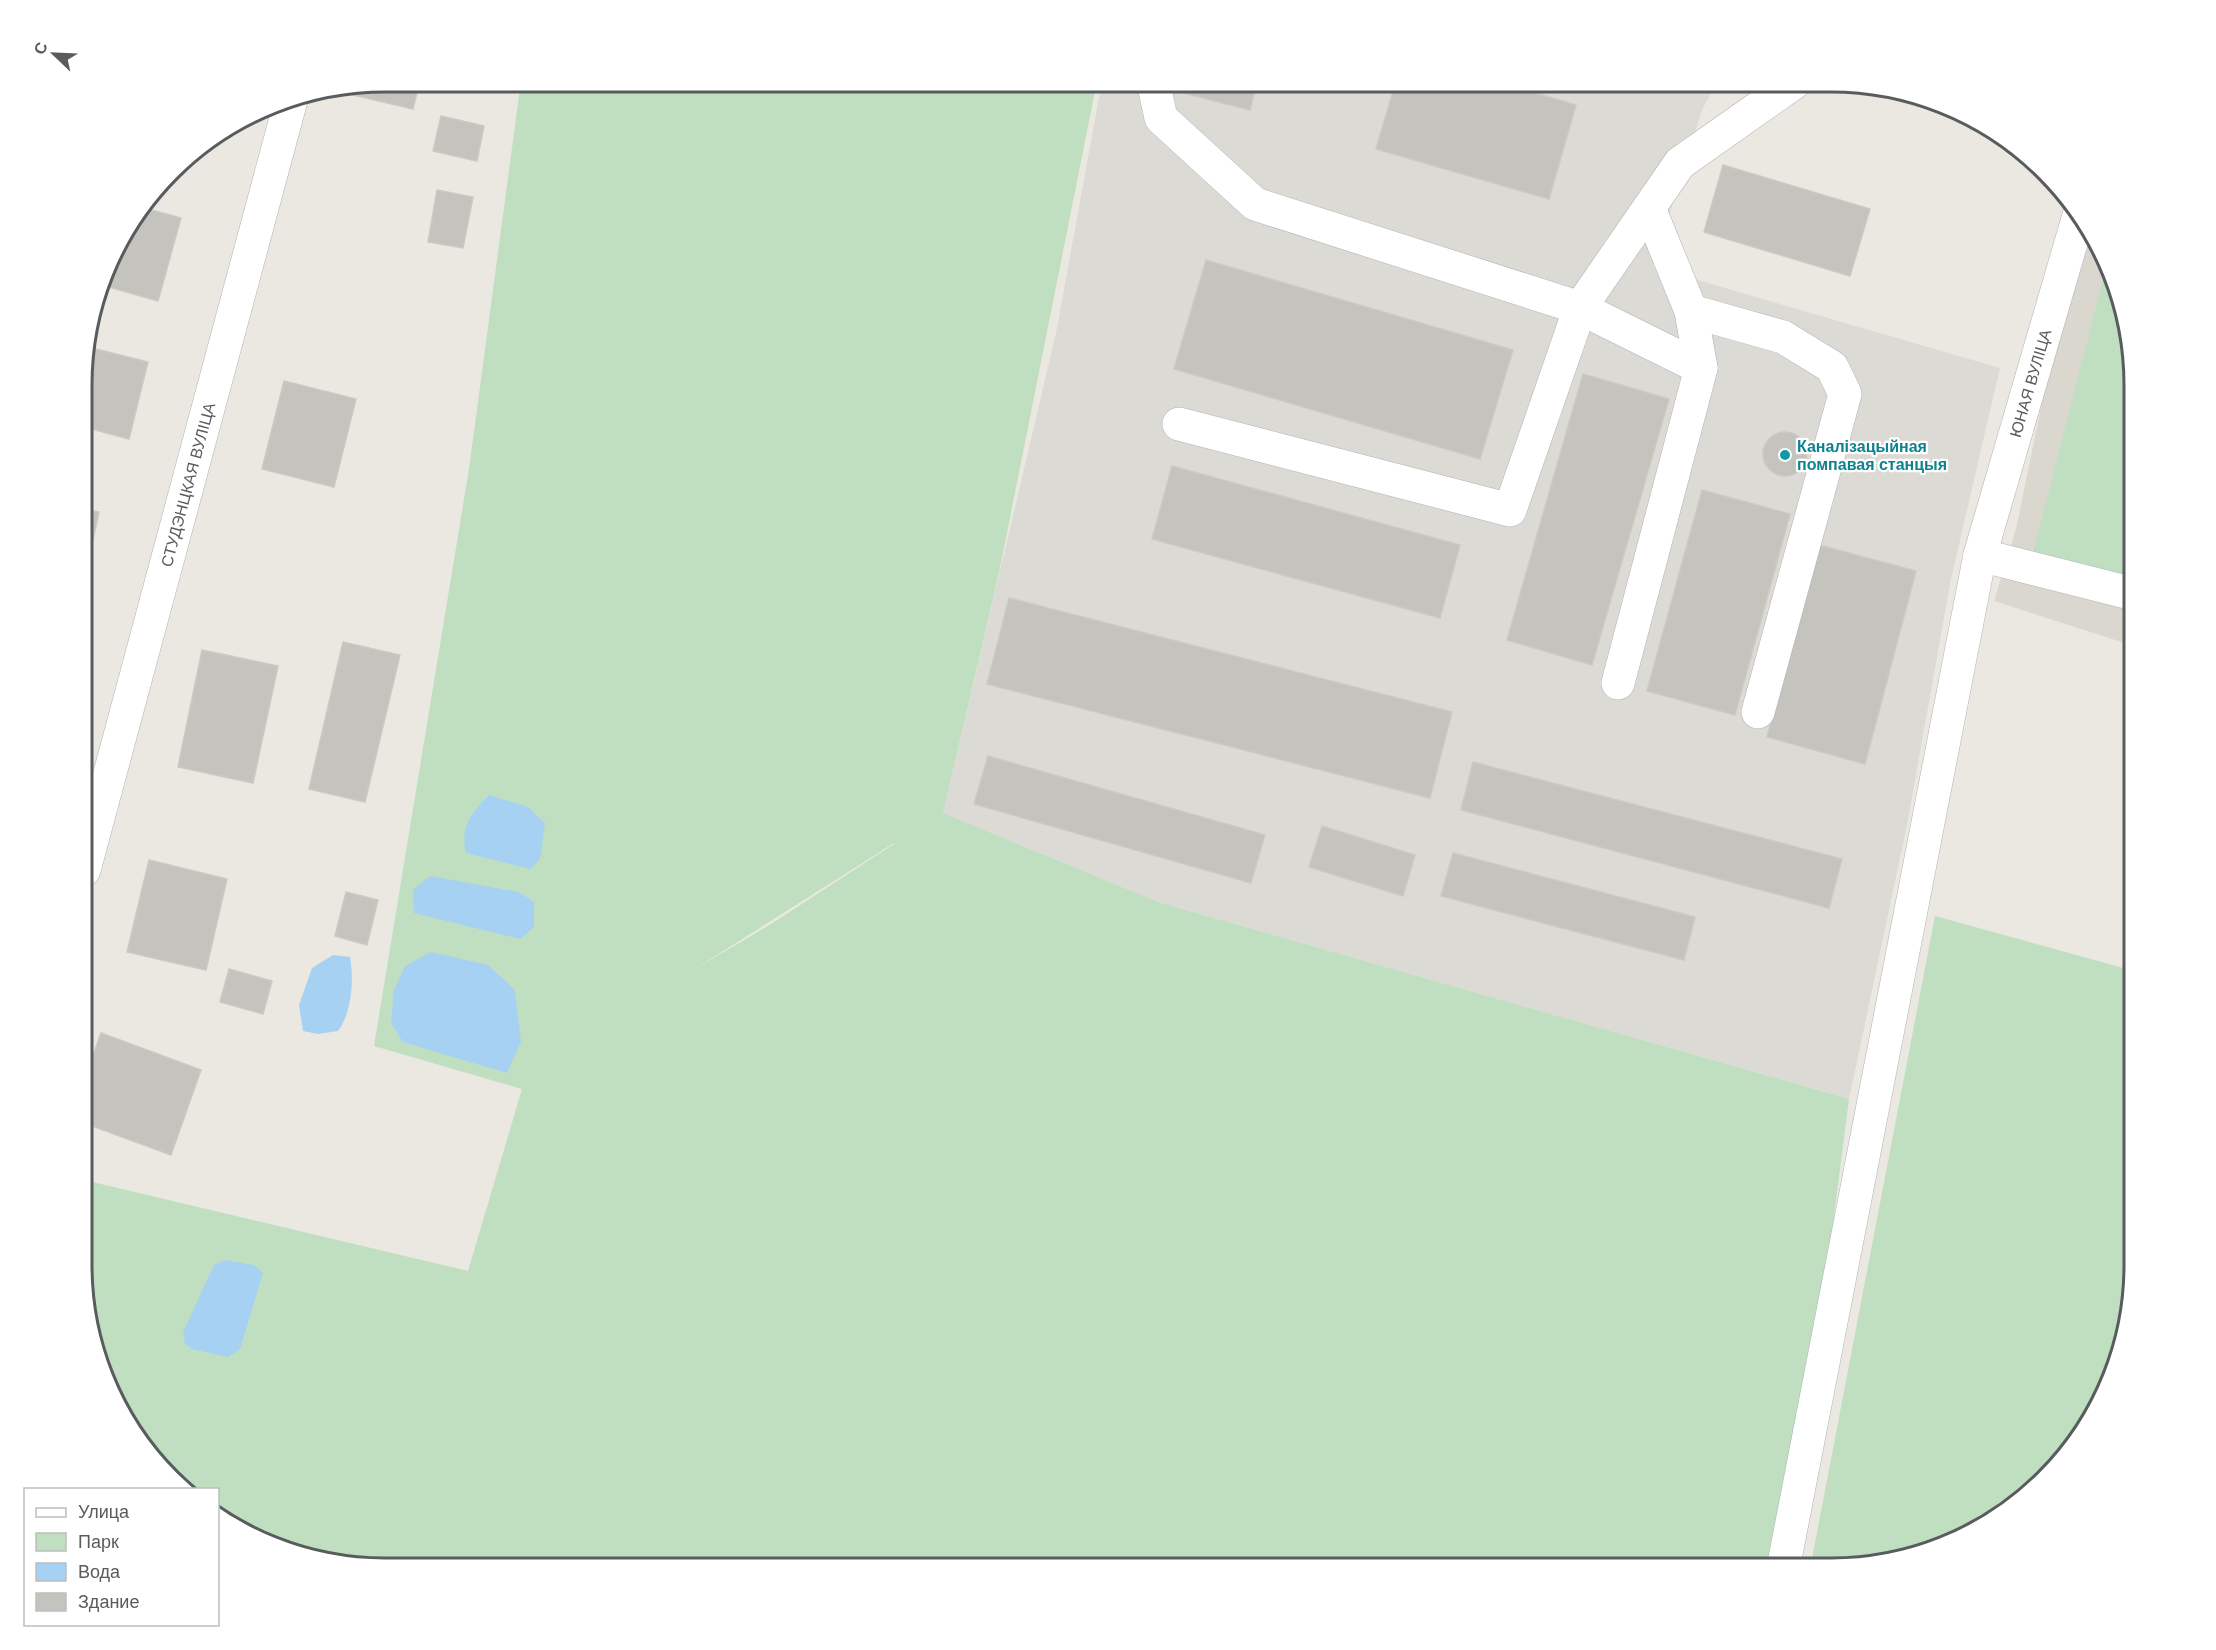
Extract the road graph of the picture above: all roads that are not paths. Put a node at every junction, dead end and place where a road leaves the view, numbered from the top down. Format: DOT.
graph roads {
  1 [pos="1155,92"];
  2 [pos="1781,92"];
  3 [pos="289,108"];
  4 [pos="1649,208"];
  5 [pos="2076,224"];
  6 [pos="1580,308"];
  7 [pos="1691,310"];
  8 [pos="1701,368"];
  9 [pos="1179,424"];
  10 [pos="1980,555"];
  11 [pos="2124,591"];
  12 [pos="1618,683"];
  13 [pos="1758,712"];
  14 [pos="92,840"];
  15 [pos="1785,1558"];
  1 -- 6 [label="street"];
  2 -- 4 [label="street"];
  3 -- 14 [label="street, СТУДЭНЦКАЯ ВУЛІЦА"];
  4 -- 6 [label="street"];
  4 -- 7 [label="street"];
  5 -- 10 [label="street, ЮНАЯ ВУЛІЦА"];
  6 -- 8 [label="street"];
  6 -- 9 [label="street"];
  7 -- 8 [label="street"];
  7 -- 13 [label="street"];
  8 -- 12 [label="street"];
  10 -- 11 [label="street"];
  10 -- 15 [label="street, ЮНАЯ ВУЛІЦА"];
}
